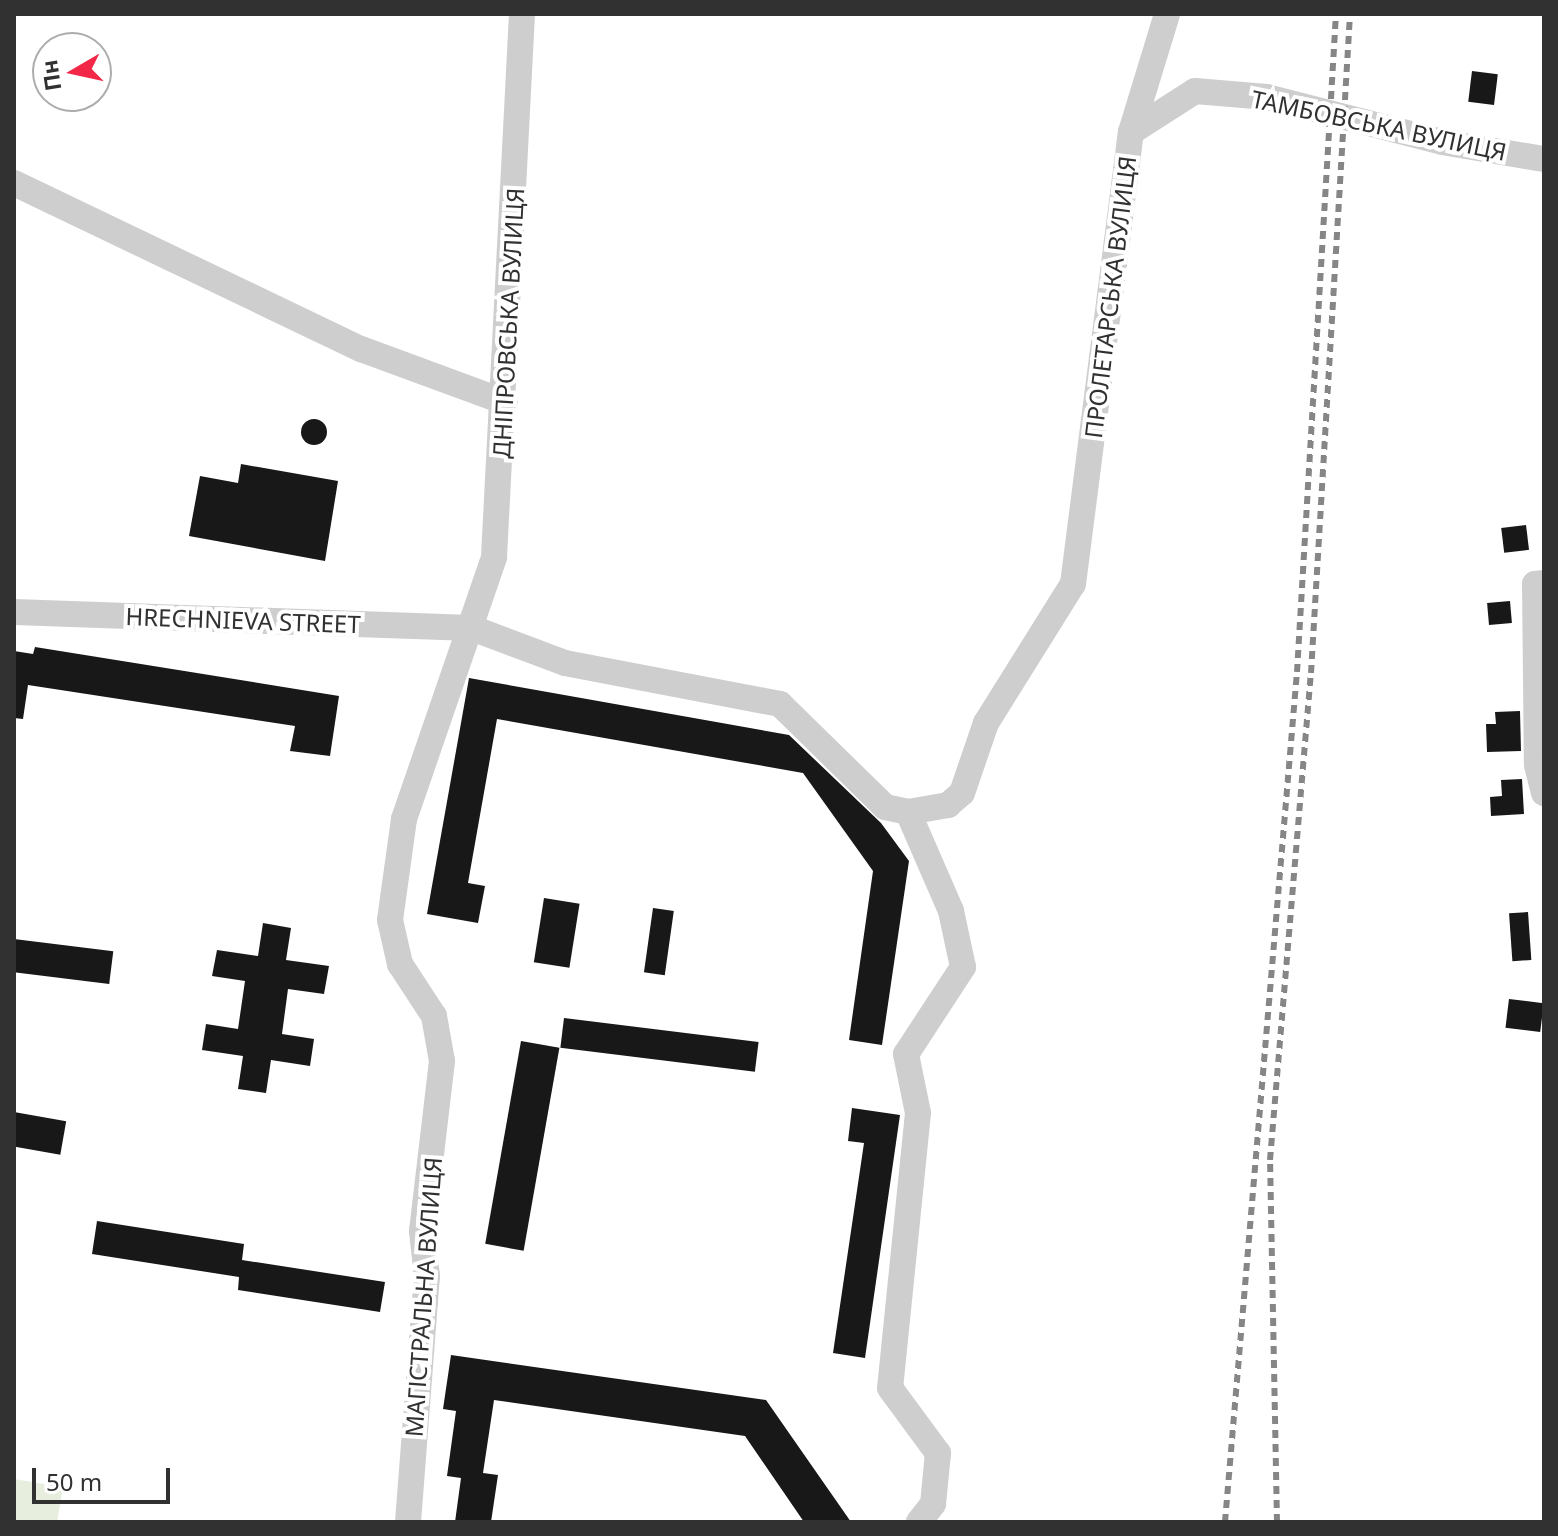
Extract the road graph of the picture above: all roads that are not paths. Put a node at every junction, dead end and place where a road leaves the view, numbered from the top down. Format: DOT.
graph roads {
  1 [pos="522,14"];
  2 [pos="1167,14"];
  3 [pos="1131,132"];
  4 [pos="1544,159"];
  5 [pos="14,183"];
  6 [pos="505,402"];
  7 [pos="1540,584"];
  8 [pos="14,612"];
  9 [pos="472,628"];
  10 [pos="1544,793"];
  11 [pos="908,812"];
  12 [pos="408,1522"];
  13 [pos="919,1522"];
  1 -- 6 [label="street, ДНІПРОВСЬКА ВУЛИЦЯ"];
  2 -- 3 [label="street, ПРОЛЕТАРСЬКА ВУЛИЦЯ"];
  3 -- 4 [label="street, ТАМБОВСЬКА ВУЛИЦЯ"];
  3 -- 11 [label="street, ПРОЛЕТАРСЬКА ВУЛИЦЯ"];
  5 -- 6 [label="street"];
  6 -- 9 [label="street, ДНІПРОВСЬКА ВУЛИЦЯ"];
  7 -- 10 [label="street"];
  8 -- 9 [label="street, HRECHNIEVA STREET"];
  9 -- 11 [label="street"];
  9 -- 12 [label="street, МАГІСТРАЛЬНА ВУЛИЦЯ"];
  11 -- 13 [label="street"];
}
